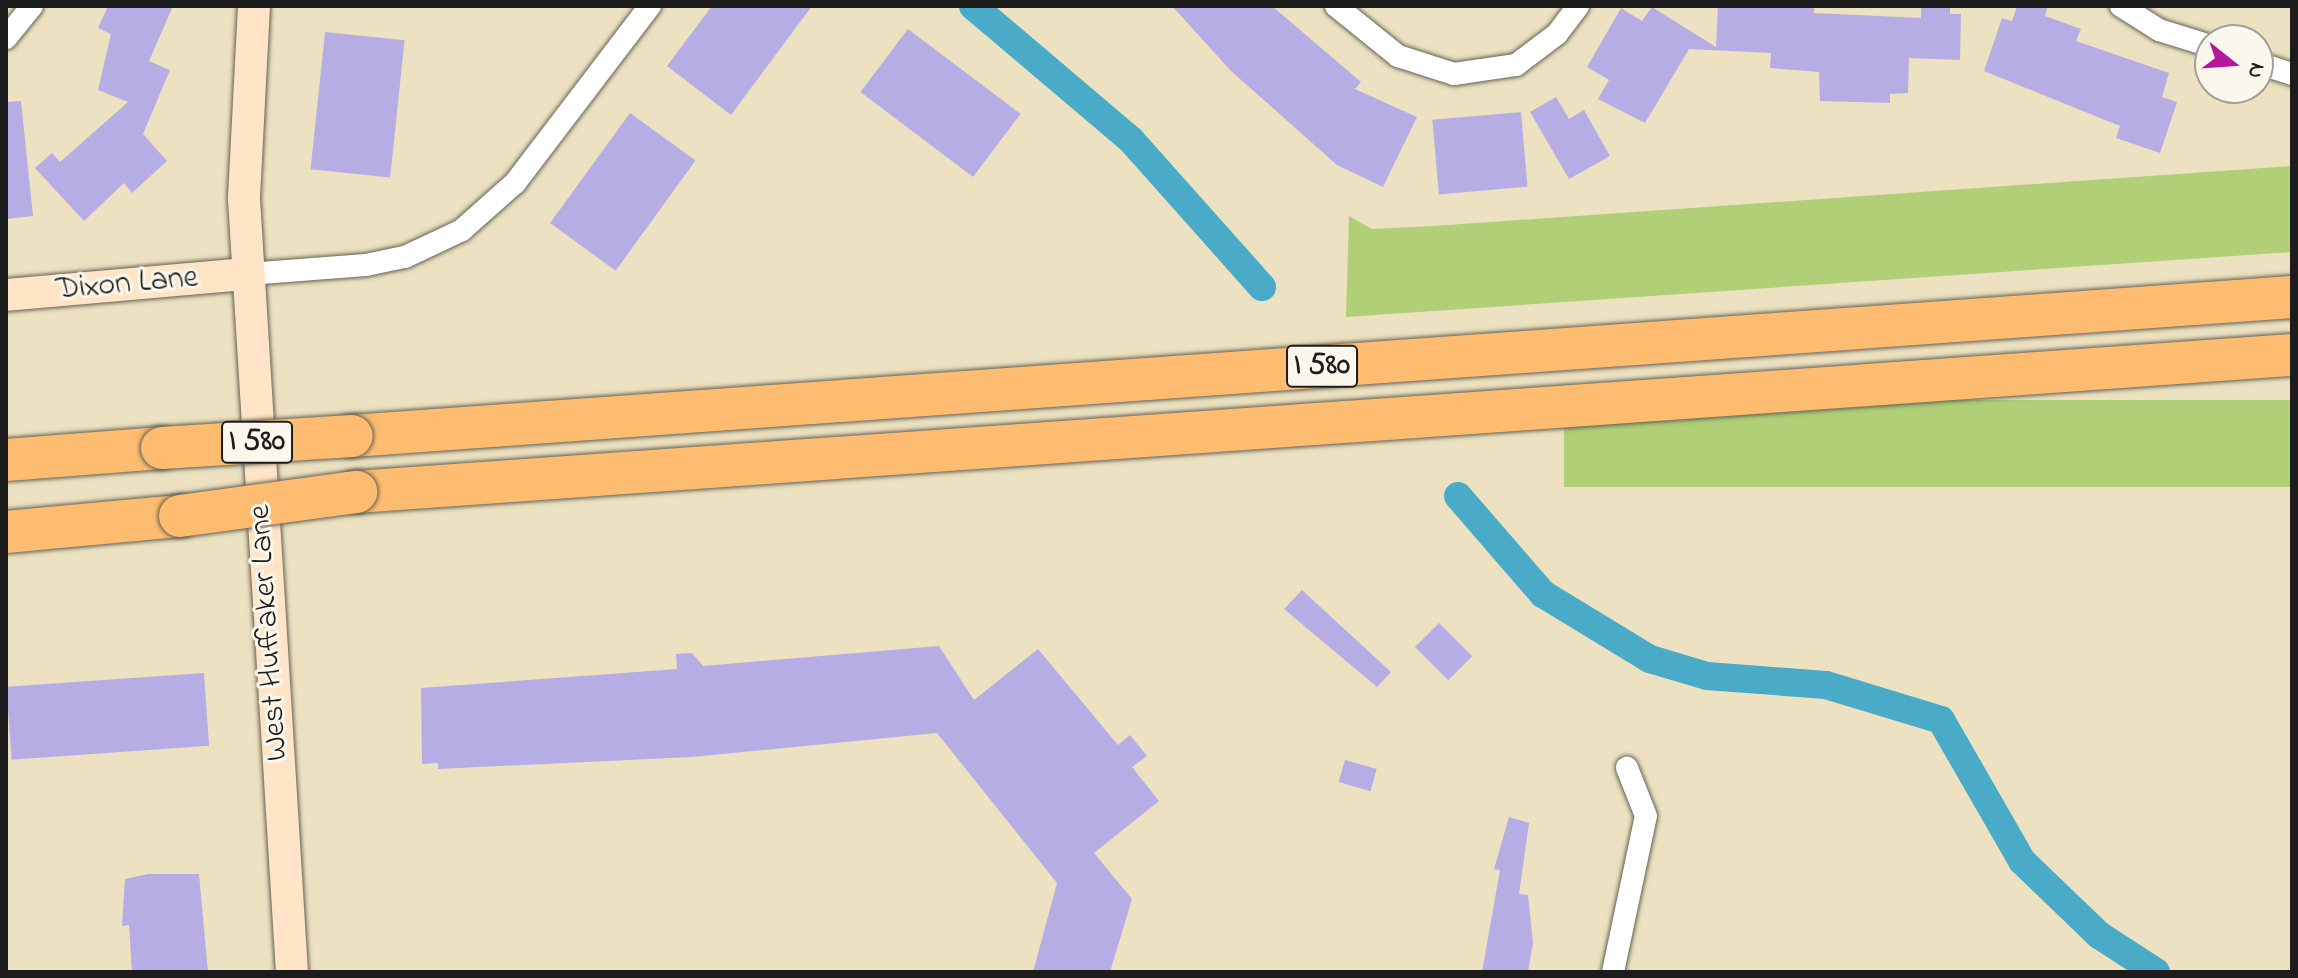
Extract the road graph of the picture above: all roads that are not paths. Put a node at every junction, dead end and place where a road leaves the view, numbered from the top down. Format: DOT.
graph roads {
  1 [pos="32,6"];
  2 [pos="254,6"];
  3 [pos="650,6"];
  4 [pos="1336,6"];
  5 [pos="1578,6"];
  6 [pos="2121,6"];
  7 [pos="6,38"];
  8 [pos="2194,41"];
  9 [pos="248,274"];
  10 [pos="6,295"];
  11 [pos="2292,297"];
  12 [pos="2292,355"];
  13 [pos="6,460"];
  14 [pos="6,532"];
  15 [pos="1627,768"];
  16 [pos="292,972"];
  17 [pos="1613,972"];
  1 -- 7 [label="street"];
  2 -- 9 [label="street, West Huffaker Lane"];
  3 -- 9 [label="street"];
  4 -- 5 [label="street"];
  6 -- 8 [label="street"];
  9 -- 10 [label="street, Dixon Lane"];
  9 -- 16 [label="street, West Huffaker Lane"];
  11 -- 13 [label="highway, I 580, bridge"];
  12 -- 14 [label="highway, I 580, bridge"];
  15 -- 17 [label="street"];
}
